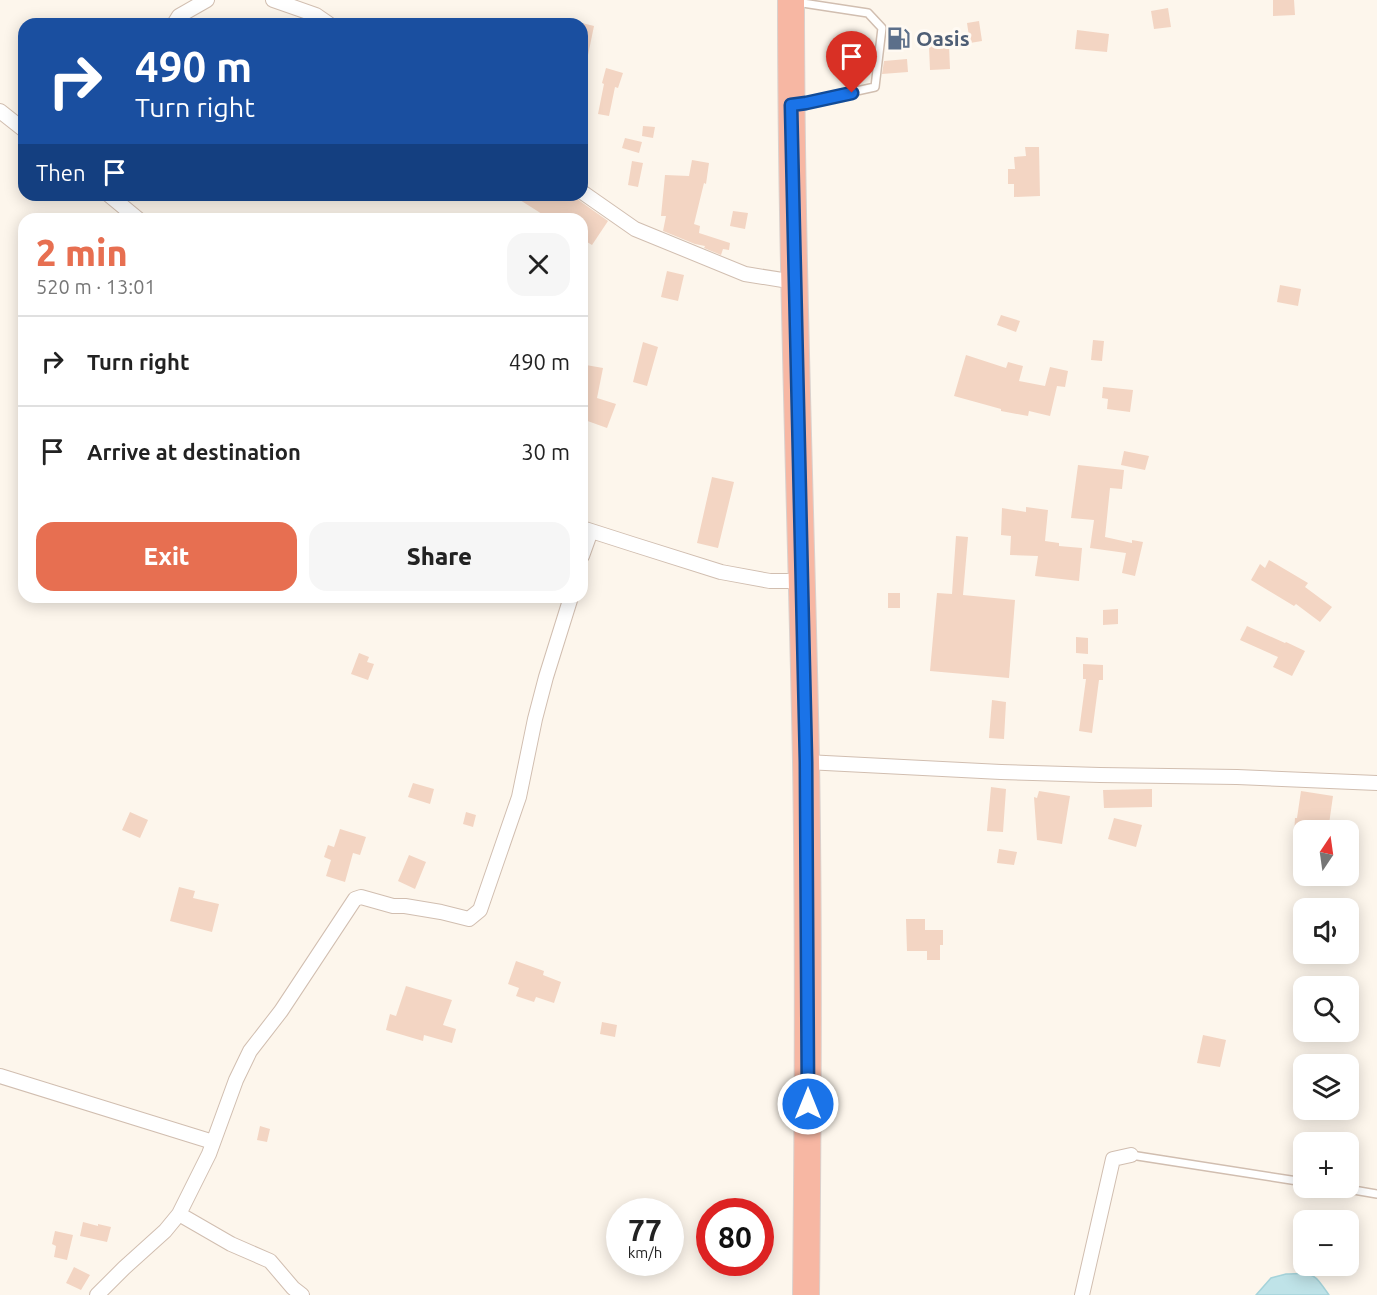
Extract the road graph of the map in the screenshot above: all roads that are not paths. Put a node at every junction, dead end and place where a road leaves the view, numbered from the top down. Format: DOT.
graph roads {
  1 [pos="207,0"];
  2 [pos="273,0"];
  3 [pos="798,1"];
  4 [pos="178,18"];
  5 [pos="321,18"];
  6 [pos="799,104"];
  7 [pos="0,111"];
  8 [pos="18,125"];
  9 [pos="588,196"];
  10 [pos="116,201"];
  11 [pos="131,213"];
  12 [pos="795,282"];
  13 [pos="588,530"];
  14 [pos="807,582"];
  15 [pos="570,603"];
  16 [pos="811,762"];
  17 [pos="1377,783"];
  18 [pos="0,1076"];
  19 [pos="213,1142"];
  20 [pos="1131,1155"];
  21 [pos="1293,1180"];
  22 [pos="1359,1191"];
  23 [pos="1377,1194"];
  24 [pos="179,1214"];
  25 [pos="97,1295"];
  26 [pos="302,1295"];
  27 [pos="806,1295"];
  28 [pos="822,1295"];
  29 [pos="1082,1295"];
  1 -- 4 [label="street"];
  2 -- 5 [label="street"];
  3 -- 6 [label="highway"];
  3 -- 6 [label="lane"];
  6 -- 12 [label="highway"];
  6 -- 14 [label="highway"];
  7 -- 8 [label="street"];
  9 -- 12 [label="street"];
  10 -- 11 [label="street"];
  12 -- 14 [label="highway"];
  13 -- 14 [label="street"];
  14 -- 16 [label="highway"];
  15 -- 19 [label="street"];
  16 -- 17 [label="street"];
  16 -- 27 [label="highway"];
  16 -- 28 [label="highway"];
  18 -- 19 [label="street"];
  19 -- 24 [label="street"];
  20 -- 21 [label="lane"];
  20 -- 29 [label="street"];
  22 -- 23 [label="lane"];
  24 -- 25 [label="street"];
  24 -- 26 [label="street"];
}
